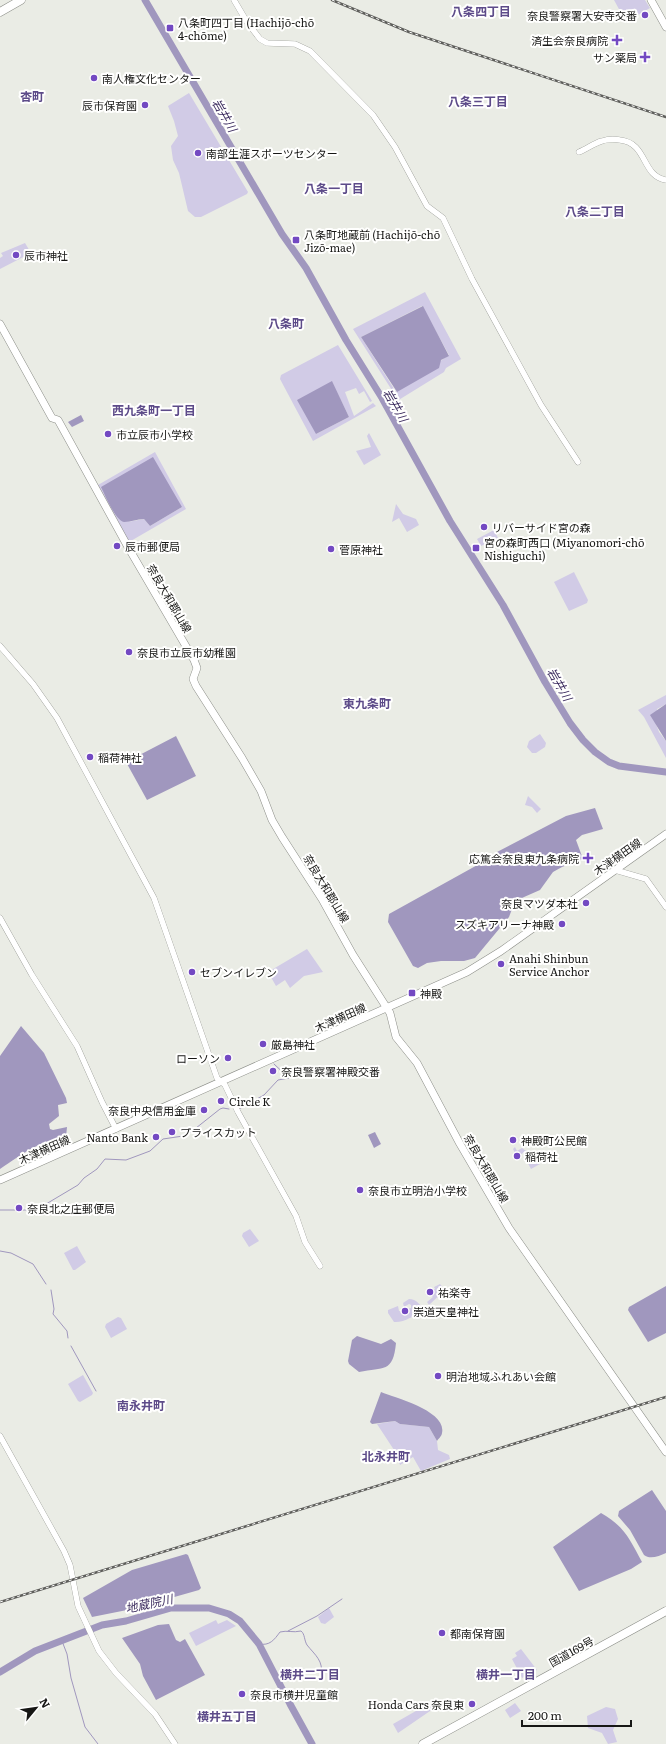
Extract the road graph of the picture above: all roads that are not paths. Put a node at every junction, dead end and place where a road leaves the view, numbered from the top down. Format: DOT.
graph roads {
  1 [pos="10,0"];
  2 [pos="21,0"];
  3 [pos="234,0"];
  4 [pos="651,0"];
  5 [pos="0,6"];
  6 [pos="0,12"];
  7 [pos="666,27"];
  8 [pos="580,152"];
  9 [pos="666,180"];
  10 [pos="0,324"];
  11 [pos="578,462"];
  12 [pos="0,646"];
  13 [pos="666,834"];
  14 [pos="615,870"];
  15 [pos="666,907"];
  16 [pos="0,918"];
  17 [pos="387,1008"];
  18 [pos="221,1082"];
  19 [pos="116,1129"];
  20 [pos="0,1180"];
  21 [pos="320,1266"];
  22 [pos="0,1436"];
  23 [pos="666,1452"];
  24 [pos="666,1611"];
  25 [pos="175,1744"];
  26 [pos="423,1744"];
  1 -- 5 [label="highway"];
  2 -- 6 [label="highway"];
  3 -- 11 [label="street"];
  4 -- 7 [label="main road"];
  8 -- 9 [label="street"];
  10 -- 17 [label="main road, 奈良大和郡山線"];
  12 -- 18 [label="street"];
  13 -- 14 [label="main road, 木津横田線"];
  14 -- 15 [label="street"];
  14 -- 17 [label="main road, 木津横田線"];
  16 -- 19 [label="street"];
  17 -- 18 [label="main road, 木津横田線"];
  17 -- 23 [label="main road, 奈良大和郡山線"];
  18 -- 19 [label="main road, 木津横田線"];
  18 -- 21 [label="street"];
  19 -- 20 [label="main road, 木津横田線"];
  22 -- 25 [label="street"];
  24 -- 26 [label="highway, 国道169号"];
}
